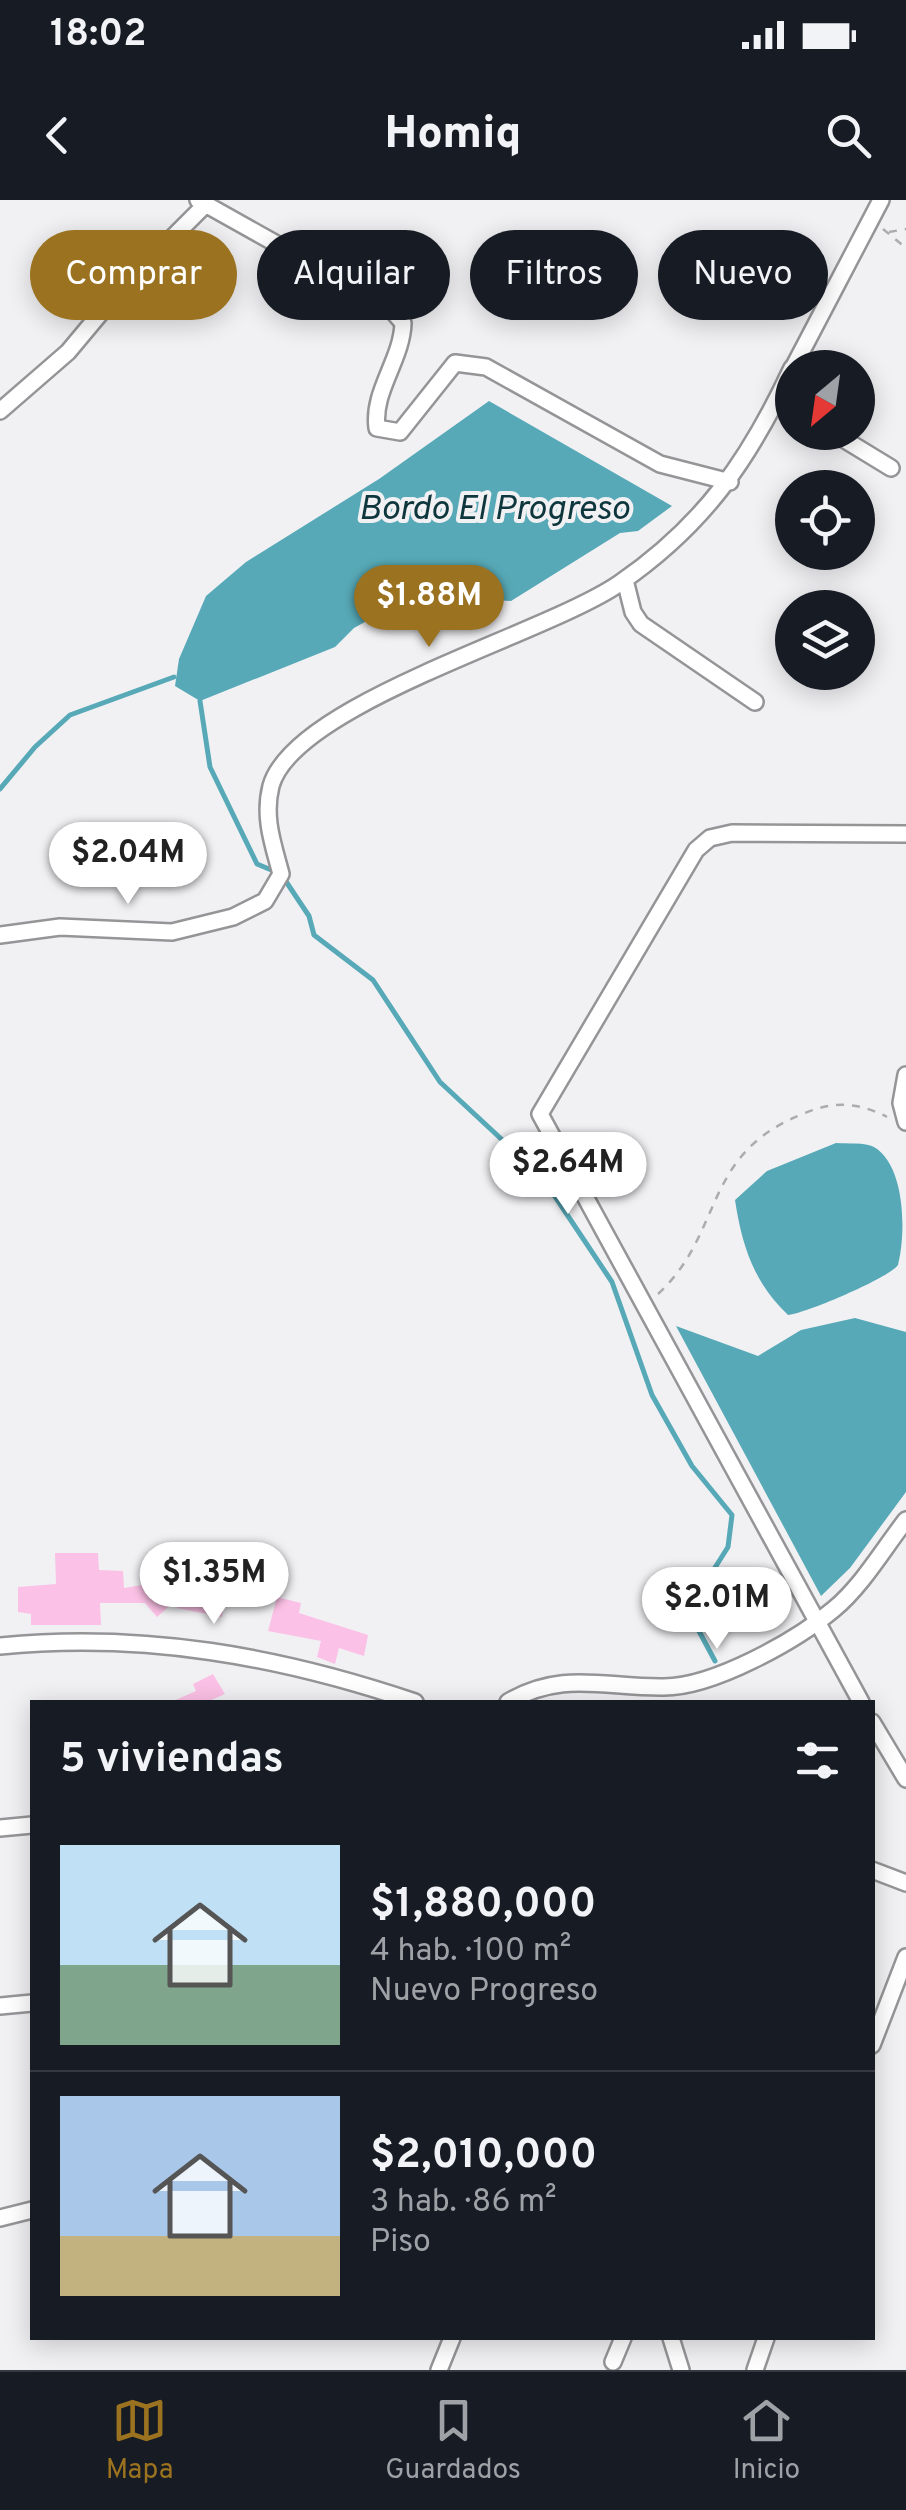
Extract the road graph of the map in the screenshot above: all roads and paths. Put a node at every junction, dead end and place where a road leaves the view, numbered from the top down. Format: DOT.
graph roads {
  1 [pos="880,200"];
  2 [pos="202,202"];
  3 [pos="868,221"];
  4 [pos="906,229"];
  5 [pos="889,232"];
  6 [pos="906,248"];
  7 [pos="802,350"];
  8 [pos="775,405"];
  9 [pos="0,411"];
  10 [pos="862,450"];
  11 [pos="892,468"];
  12 [pos="730,482"];
  13 [pos="625,580"];
  14 [pos="754,702"];
  15 [pos="906,834"];
  16 [pos="0,935"];
  17 [pos="906,1075"];
  18 [pos="898,1120"];
  19 [pos="656,1296"];
  20 [pos="906,1520"];
  21 [pos="815,1621"];
  22 [pos="0,1646"];
  23 [pos="409,1700"];
  24 [pos="513,1700"];
  25 [pos="860,1700"];
  26 [pos="875,1727"];
  27 [pos="906,1779"];
  28 [pos="30,1825"];
  29 [pos="0,1828"];
  30 [pos="875,1871"];
  31 [pos="906,1883"];
  32 [pos="906,1957"];
  33 [pos="30,2003"];
  34 [pos="0,2006"];
  35 [pos="875,2037"];
  36 [pos="30,2210"];
  37 [pos="0,2218"];
  38 [pos="451,2340"];
  39 [pos="622,2340"];
  40 [pos="672,2340"];
  41 [pos="765,2340"];
  42 [pos="613,2362"];
  43 [pos="439,2370"];
  44 [pos="681,2370"];
  45 [pos="755,2370"];
  1 -- 3 [label="street"];
  2 -- 9 [label="street"];
  2 -- 12 [label="street"];
  3 -- 5 [label="path"];
  3 -- 7 [label="street"];
  4 -- 5 [label="path"];
  5 -- 6 [label="path"];
  8 -- 12 [label="street"];
  10 -- 11 [label="street"];
  12 -- 13 [label="street"];
  13 -- 14 [label="street"];
  13 -- 16 [label="street"];
  15 -- 21 [label="street"];
  17 -- 18 [label="street"];
  18 -- 19 [label="path"];
  20 -- 21 [label="street"];
  21 -- 24 [label="street"];
  21 -- 25 [label="street"];
  22 -- 23 [label="street"];
  26 -- 27 [label="street"];
  28 -- 29 [label="street"];
  30 -- 31 [label="street"];
  32 -- 35 [label="street"];
  33 -- 34 [label="street"];
  36 -- 37 [label="street"];
  38 -- 43 [label="street"];
  39 -- 42 [label="street"];
  40 -- 44 [label="street"];
  41 -- 45 [label="street"];
}
